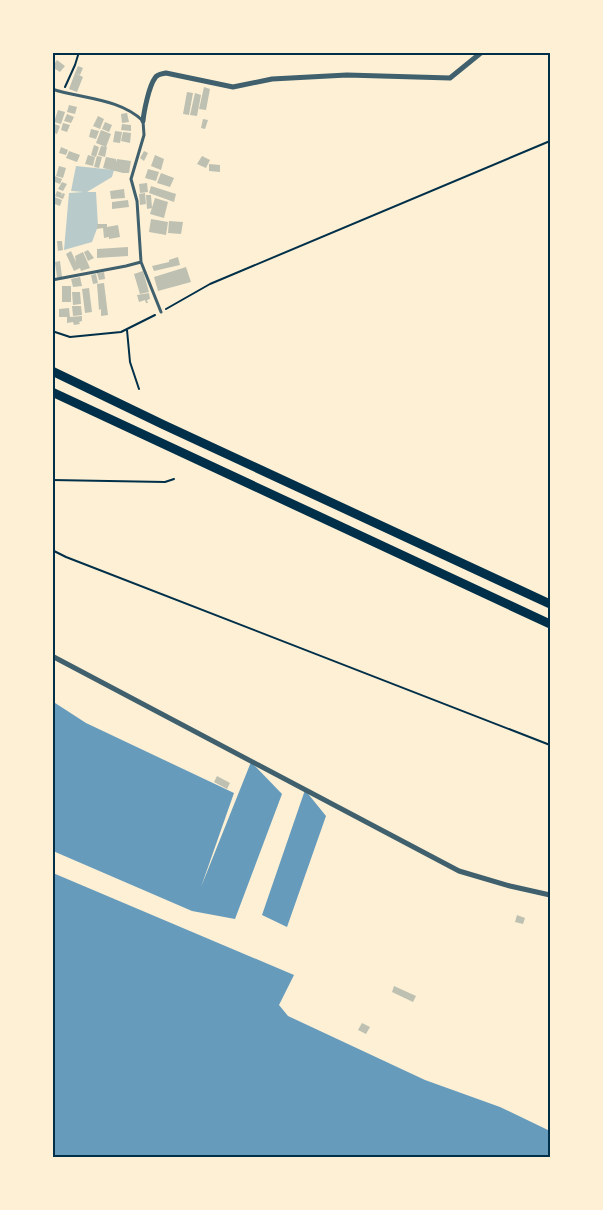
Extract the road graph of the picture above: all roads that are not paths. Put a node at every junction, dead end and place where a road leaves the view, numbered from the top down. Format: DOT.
graph roads {
  1 [pos="482,52"];
  2 [pos="52,90"];
  3 [pos="143,121"];
  4 [pos="140,262"];
  5 [pos="52,280"];
  6 [pos="160,312"];
  7 [pos="52,372"];
  8 [pos="52,392"];
  9 [pos="550,604"];
  10 [pos="550,624"];
  11 [pos="52,656"];
  12 [pos="550,895"];
  1 -- 3 [label="street"];
  2 -- 3 [label="lane"];
  3 -- 4 [label="lane"];
  4 -- 5 [label="lane"];
  4 -- 6 [label="lane"];
  7 -- 9 [label="main road"];
  8 -- 10 [label="main road"];
  11 -- 12 [label="street"];
}
